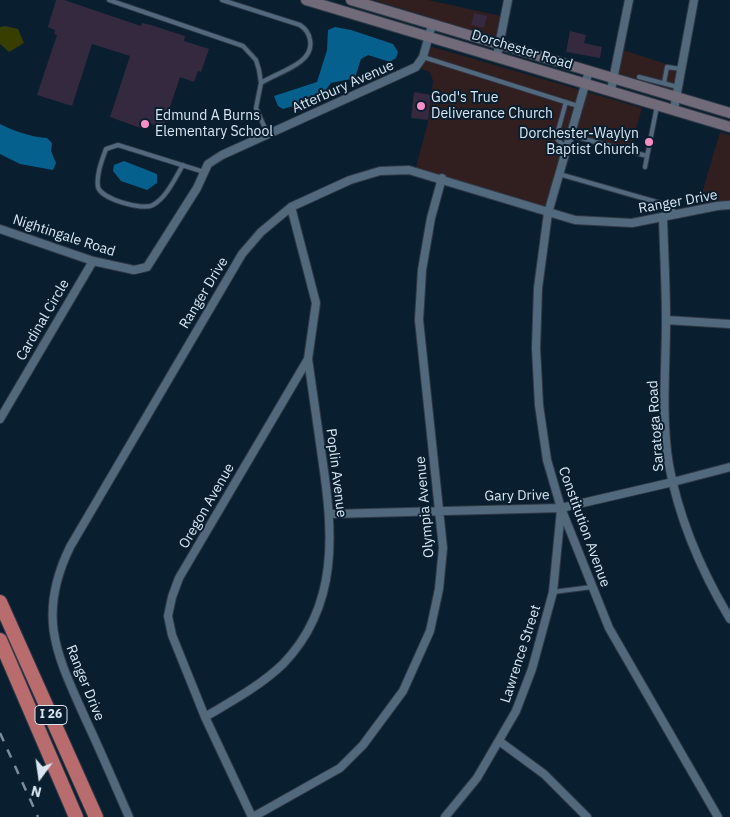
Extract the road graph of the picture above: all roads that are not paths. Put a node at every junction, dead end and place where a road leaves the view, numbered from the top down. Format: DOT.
graph roads {
  1 [pos="110,0"];
  2 [pos="222,0"];
  3 [pos="306,0"];
  4 [pos="508,0"];
  5 [pos="629,0"];
  6 [pos="694,0"];
  7 [pos="356,1"];
  8 [pos="355,16"];
  9 [pos="432,25"];
  10 [pos="429,37"];
  11 [pos="499,45"];
  12 [pos="497,56"];
  13 [pos="423,57"];
  14 [pos="681,70"];
  15 [pos="589,71"];
  16 [pos="639,77"];
  17 [pos="614,79"];
  18 [pos="261,83"];
  19 [pos="585,83"];
  20 [pos="664,83"];
  21 [pos="612,90"];
  22 [pos="677,92"];
  23 [pos="566,102"];
  24 [pos="658,104"];
  25 [pos="578,106"];
  26 [pos="674,109"];
  27 [pos="730,113"];
  28 [pos="730,127"];
  29 [pos="268,135"];
  30 [pos="570,135"];
  31 [pos="566,148"];
  32 [pos="647,156"];
  33 [pos="183,165"];
  34 [pos="645,166"];
  35 [pos="204,172"];
  36 [pos="559,174"];
  37 [pos="442,178"];
  38 [pos="291,206"];
  39 [pos="730,206"];
  40 [pos="548,213"];
  41 [pos="678,215"];
  42 [pos="663,218"];
  43 [pos="0,229"];
  44 [pos="93,261"];
  45 [pos="122,267"];
  46 [pos="666,320"];
  47 [pos="730,324"];
  48 [pos="308,360"];
  49 [pos="0,419"];
  50 [pos="730,466"];
  51 [pos="673,482"];
  52 [pos="561,508"];
  53 [pos="440,510"];
  54 [pos="330,514"];
  55 [pos="592,587"];
  56 [pos="553,592"];
  57 [pos="0,602"];
  58 [pos="730,619"];
  59 [pos="0,640"];
  60 [pos="205,718"];
  61 [pos="499,741"];
  62 [pos="76,817"];
  63 [pos="96,817"];
  64 [pos="129,817"];
  65 [pos="252,817"];
  66 [pos="445,817"];
  67 [pos="587,817"];
  68 [pos="718,817"];
  1 -- 18 [label="lane"];
  2 -- 18 [label="lane"];
  3 -- 8 [label="main road, Dorchester Road"];
  4 -- 11 [label="street"];
  5 -- 17 [label="street"];
  6 -- 14 [label="street"];
  7 -- 8 [label="street"];
  7 -- 9 [label="main road, Dorchester Road"];
  8 -- 10 [label="main road, Dorchester Road"];
  9 -- 10 [label="street"];
  9 -- 11 [label="main road, Dorchester Road"];
  10 -- 12 [label="main road, Dorchester Road"];
  10 -- 13 [label="street"];
  11 -- 12 [label="street"];
  11 -- 15 [label="main road, Dorchester Road"];
  12 -- 19 [label="main road, Dorchester Road"];
  13 -- 23 [label="lane"];
  13 -- 29 [label="street, Atterbury Avenue"];
  14 -- 20 [label="lane"];
  14 -- 22 [label="street"];
  15 -- 17 [label="main road, Dorchester Road"];
  15 -- 19 [label="street, Constitution Avenue"];
  16 -- 20 [label="lane"];
  17 -- 21 [label="street"];
  17 -- 22 [label="main road, Dorchester Road"];
  18 -- 29 [label="lane"];
  19 -- 21 [label="main road, Dorchester Road"];
  19 -- 25 [label="street, Constitution Avenue"];
  20 -- 22 [label="lane"];
  21 -- 24 [label="main road, Dorchester Road"];
  22 -- 26 [label="street"];
  22 -- 27 [label="main road, Dorchester Road"];
  23 -- 25 [label="lane"];
  23 -- 31 [label="lane"];
  24 -- 26 [label="main road, Dorchester Road"];
  24 -- 32 [label="lane"];
  25 -- 30 [label="street, Constitution Avenue"];
  26 -- 28 [label="main road, Dorchester Road"];
  29 -- 35 [label="street, Atterbury Avenue"];
  30 -- 31 [label="street, Constitution Avenue"];
  30 -- 32 [label="lane"];
  31 -- 36 [label="street, Constitution Avenue"];
  32 -- 34 [label="lane"];
  33 -- 33 [label="lane"];
  33 -- 35 [label="lane"];
  35 -- 45 [label="street, Atterbury Avenue"];
  36 -- 40 [label="street, Constitution Avenue"];
  36 -- 41 [label="lane"];
  37 -- 38 [label="street, Ranger Drive"];
  37 -- 40 [label="street, Ranger Drive"];
  37 -- 53 [label="street, Olympia Avenue"];
  38 -- 48 [label="street, Oregon Avenue"];
  38 -- 64 [label="street, Ranger Drive"];
  39 -- 41 [label="street, Ranger Drive"];
  40 -- 42 [label="street, Ranger Drive"];
  40 -- 52 [label="street, Constitution Avenue"];
  41 -- 42 [label="street, Ranger Drive"];
  42 -- 46 [label="street, Saratoga Road"];
  43 -- 44 [label="street, Nightingale Road"];
  44 -- 45 [label="street, Nightingale Road"];
  44 -- 49 [label="street, Cardinal Circle"];
  46 -- 47 [label="street"];
  46 -- 51 [label="street, Saratoga Road"];
  48 -- 54 [label="street, Poplin Avenue"];
  48 -- 60 [label="street, Oregon Avenue"];
  50 -- 51 [label="street, Gary Drive"];
  51 -- 52 [label="street, Gary Drive"];
  51 -- 58 [label="street, Saratoga Road"];
  52 -- 53 [label="street, Gary Drive"];
  52 -- 55 [label="street, Constitution Avenue"];
  52 -- 56 [label="street, Lawrence Street"];
  53 -- 54 [label="street, Gary Drive"];
  53 -- 65 [label="street, Olympia Avenue"];
  54 -- 60 [label="street, Poplin Avenue"];
  55 -- 56 [label="lane"];
  55 -- 68 [label="street, Constitution Avenue"];
  56 -- 61 [label="street, Lawrence Street"];
  57 -- 63 [label="highway, I 26"];
  59 -- 62 [label="highway, I 26"];
  60 -- 65 [label="street, Oregon Avenue"];
  61 -- 66 [label="street, Lawrence Street"];
  61 -- 67 [label="street"];
}
